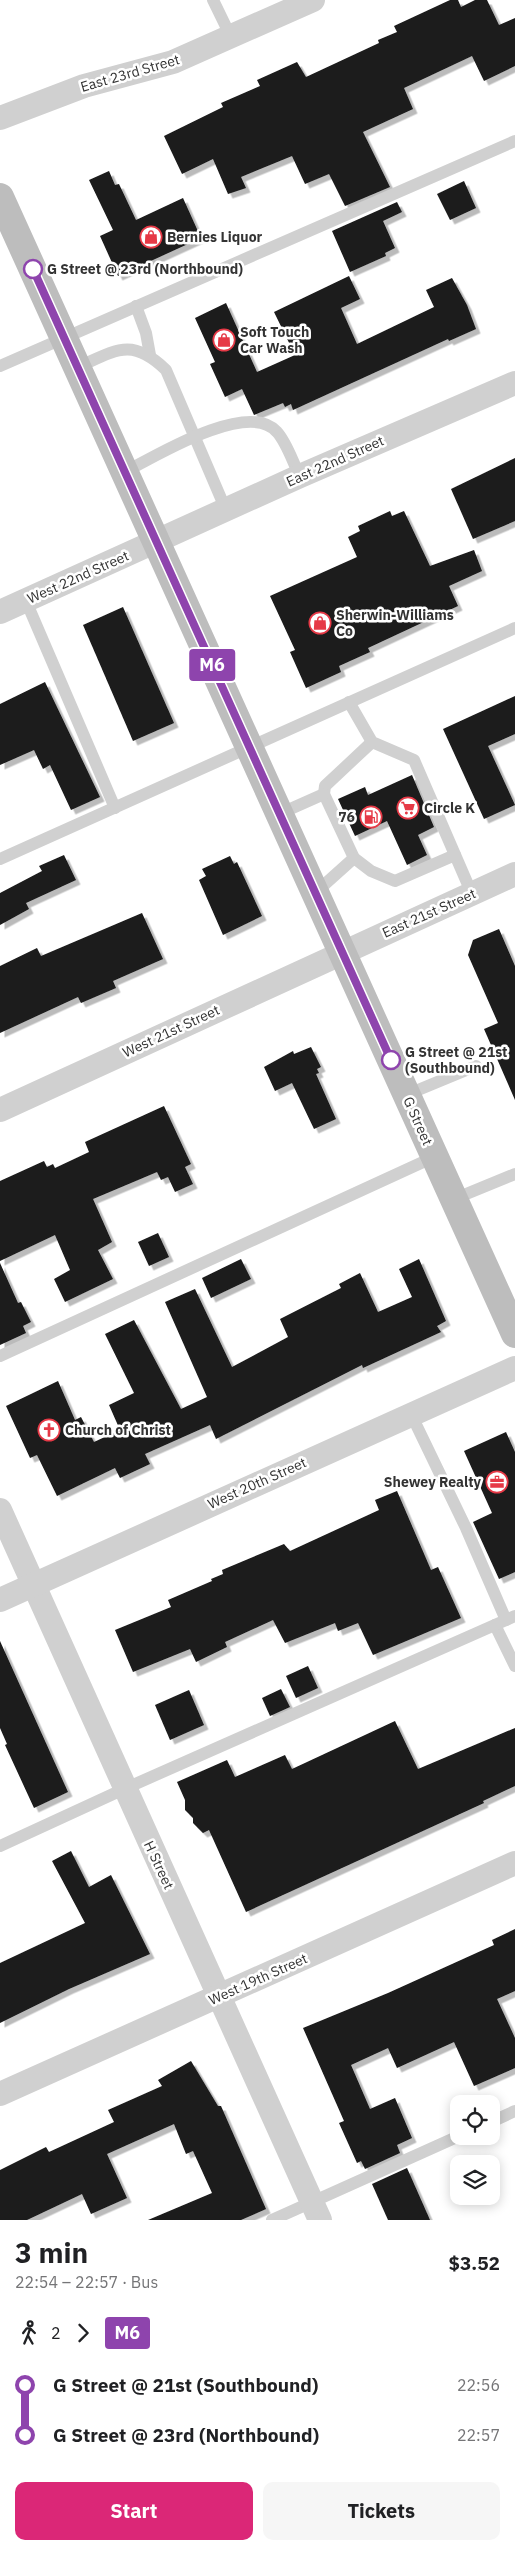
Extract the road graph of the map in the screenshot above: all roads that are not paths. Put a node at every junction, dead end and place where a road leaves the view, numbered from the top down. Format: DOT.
graph roads {
  1 [pos="213,0"];
  2 [pos="313,0"];
  3 [pos="231,37"];
  4 [pos="0,118"];
  5 [pos="515,142"];
  6 [pos="0,197"];
  7 [pos="136,306"];
  8 [pos="64,337"];
  9 [pos="150,355"];
  10 [pos="0,366"];
  11 [pos="78,367"];
  12 [pos="515,382"];
  13 [pos="194,436"];
  14 [pos="125,472"];
  15 [pos="300,476"];
  16 [pos="226,510"];
  17 [pos="156,542"];
  18 [pos="26,601"];
  19 [pos="0,612"];
  20 [pos="515,628"];
  21 [pos="349,702"];
  22 [pos="372,742"];
  23 [pos="249,747"];
  24 [pos="324,794"];
  25 [pos="115,808"];
  26 [pos="279,814"];
  27 [pos="455,855"];
  28 [pos="354,858"];
  29 [pos="0,859"];
  30 [pos="515,874"];
  31 [pos="315,893"];
  32 [pos="472,894"];
  33 [pos="342,952"];
  34 [pos="476,1066"];
  35 [pos="406,1095"];
  36 [pos="0,1110"];
  37 [pos="434,1157"];
  38 [pos="515,1174"];
  39 [pos="454,1199"];
  40 [pos="515,1334"];
  41 [pos="0,1356"];
  42 [pos="515,1368"];
  43 [pos="411,1414"];
  44 [pos="0,1510"];
  45 [pos="34,1585"];
  46 [pos="0,1600"];
  47 [pos="505,1620"];
  48 [pos="515,1666"];
  49 [pos="124,1789"];
  50 [pos="0,1846"];
  51 [pos="515,1863"];
  52 [pos="220,1996"];
  53 [pos="0,2094"];
  54 [pos="515,2111"];
  55 [pos="500,2118"];
  56 [pos="450,2141"];
  57 [pos="316,2211"];
  58 [pos="272,2220"];
  1 -- 3 [label="lane"];
  2 -- 3 [label="street, East 23rd Street"];
  3 -- 4 [label="street, East 23rd Street"];
  5 -- 7 [label="lane"];
  6 -- 8 [label="main road, G Street"];
  7 -- 8 [label="lane"];
  7 -- 9 [label="lane"];
  8 -- 10 [label="lane"];
  8 -- 11 [label="main road, G Street"];
  9 -- 11 [label="lane"];
  9 -- 13 [label="lane"];
  11 -- 14 [label="main road, G Street"];
  12 -- 15 [label="street, East 22nd Street"];
  13 -- 14 [label="lane"];
  13 -- 15 [label="lane"];
  13 -- 16 [label="lane"];
  14 -- 17 [label="main road, G Street"];
  15 -- 16 [label="street, East 22nd Street"];
  16 -- 17 [label="street, East 22nd Street"];
  17 -- 18 [label="street, West 22nd Street"];
  17 -- 23 [label="main road, G Street"];
  18 -- 19 [label="street, West 22nd Street"];
  18 -- 25 [label="lane"];
  20 -- 21 [label="lane"];
  21 -- 22 [label="lane"];
  21 -- 23 [label="lane"];
  22 -- 24 [label="lane"];
  22 -- 27 [label="lane"];
  23 -- 25 [label="lane"];
  23 -- 26 [label="main road, G Street"];
  24 -- 26 [label="lane"];
  24 -- 28 [label="lane"];
  25 -- 29 [label="lane"];
  26 -- 31 [label="main road, G Street"];
  27 -- 28 [label="lane"];
  27 -- 32 [label="lane"];
  28 -- 31 [label="lane"];
  30 -- 32 [label="street, East 21st Street"];
  31 -- 33 [label="main road, G Street"];
  32 -- 33 [label="street, East 21st Street"];
  33 -- 35 [label="main road, G Street"];
  33 -- 36 [label="street, West 21st Street"];
  34 -- 35 [label="lane"];
  35 -- 37 [label="main road, G Street"];
  37 -- 39 [label="main road, G Street"];
  37 -- 41 [label="lane"];
  38 -- 39 [label="lane"];
  39 -- 40 [label="main road, G Street"];
  42 -- 43 [label="street, West 20th Street"];
  43 -- 45 [label="street, West 20th Street"];
  43 -- 47 [label="lane"];
  44 -- 45 [label="street, H Street"];
  45 -- 46 [label="street, West 20th Street"];
  45 -- 49 [label="street, H Street"];
  47 -- 48 [label="lane"];
  47 -- 49 [label="lane"];
  49 -- 50 [label="lane"];
  49 -- 52 [label="street, H Street"];
  51 -- 52 [label="street, West 19th Street"];
  52 -- 53 [label="street, West 19th Street"];
  52 -- 57 [label="street, H Street"];
  54 -- 55 [label="lane"];
  56 -- 57 [label="lane"];
  57 -- 58 [label="lane"];
}
